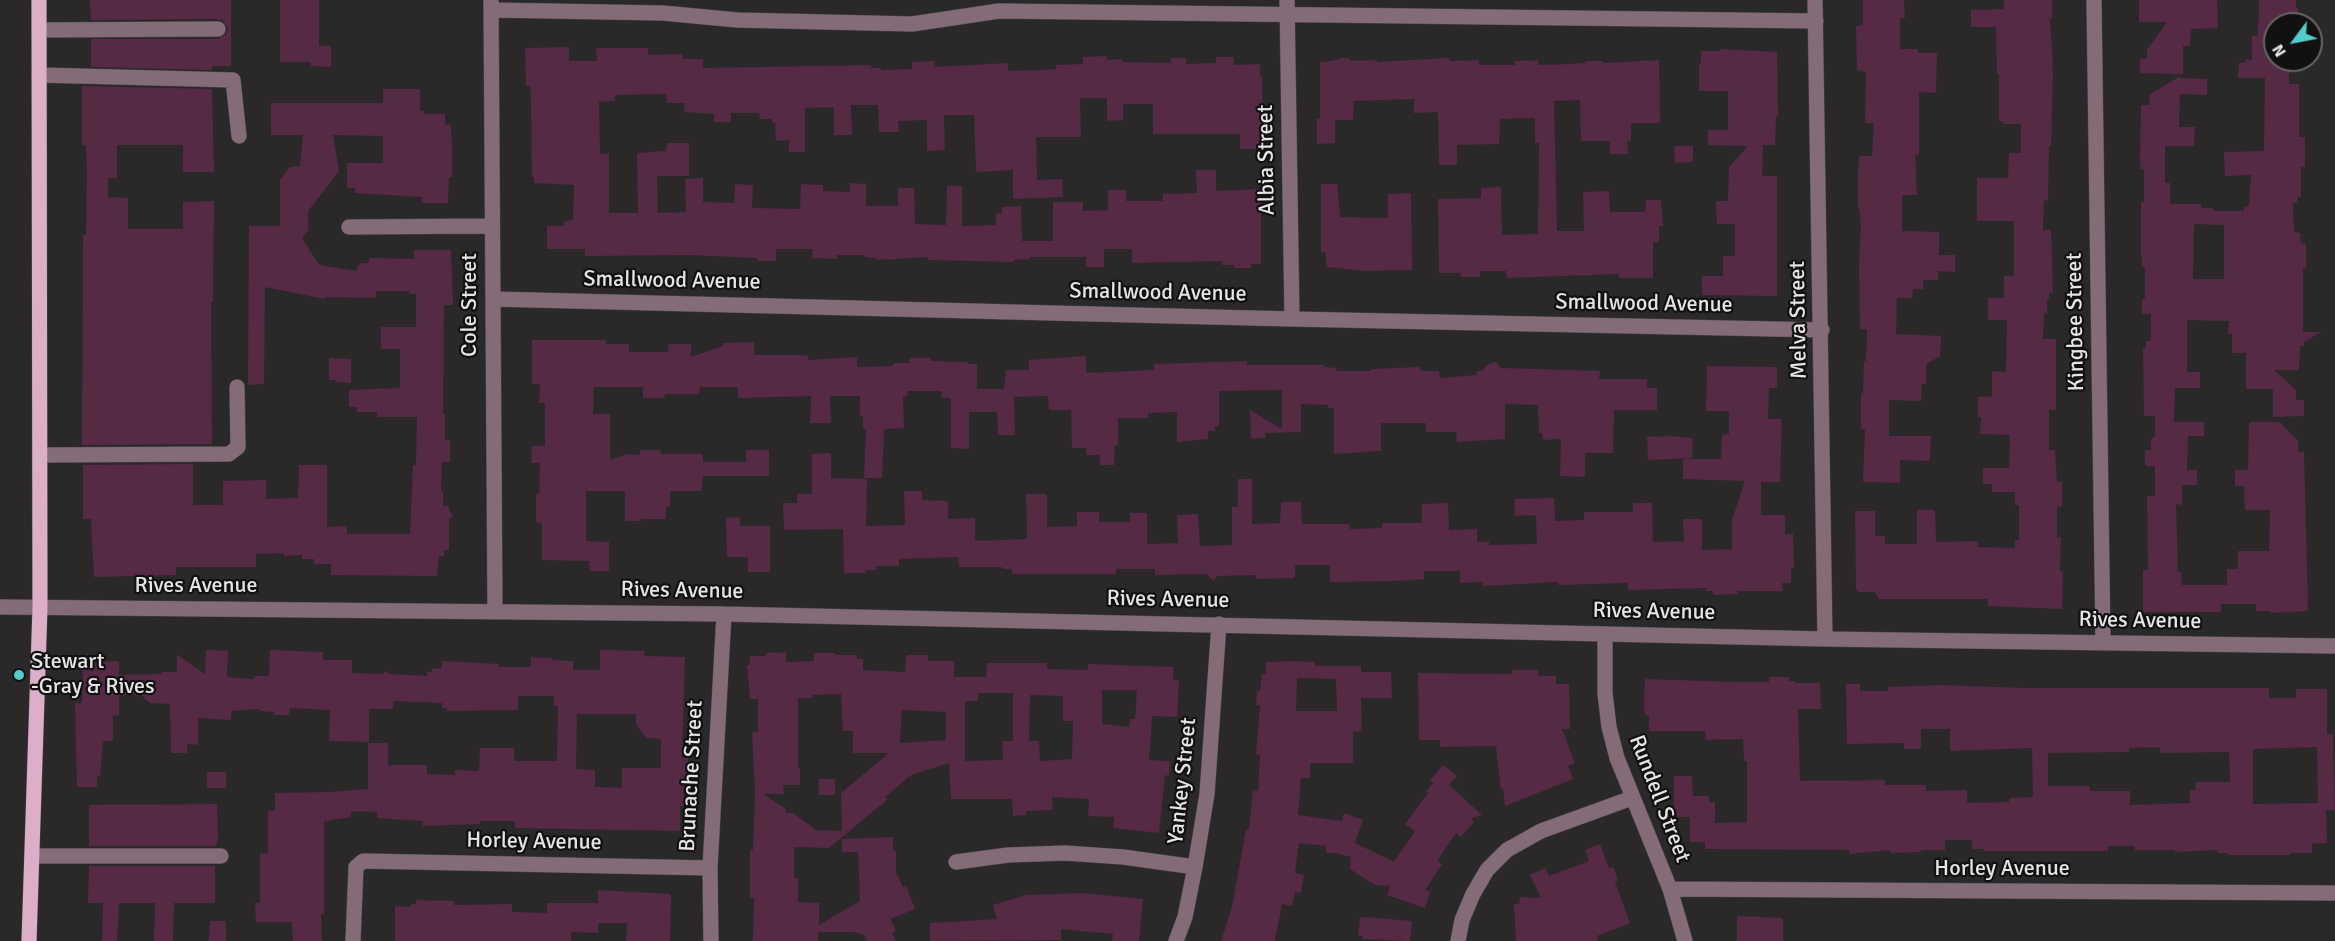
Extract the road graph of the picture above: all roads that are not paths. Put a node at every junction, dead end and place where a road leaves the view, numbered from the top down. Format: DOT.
graph roads {
  1 [pos="39,0"];
  2 [pos="1287,0"];
  3 [pos="1815,0"];
  4 [pos="2094,0"];
  5 [pos="491,5"];
  6 [pos="1287,16"];
  7 [pos="1816,21"];
  8 [pos="218,29"];
  9 [pos="39,30"];
  10 [pos="39,75"];
  11 [pos="240,136"];
  12 [pos="492,226"];
  13 [pos="349,227"];
  14 [pos="493,299"];
  15 [pos="1292,319"];
  16 [pos="1822,330"];
  17 [pos="237,387"];
  18 [pos="40,455"];
  19 [pos="0,607"];
  20 [pos="40,607"];
  21 [pos="495,610"];
  22 [pos="724,614"];
  23 [pos="1219,624"];
  24 [pos="1605,633"];
  25 [pos="1825,639"];
  26 [pos="2103,643"];
  27 [pos="2335,646"];
  28 [pos="1632,798"];
  29 [pos="32,856"];
  30 [pos="221,856"];
  31 [pos="956,862"];
  32 [pos="1196,867"];
  33 [pos="710,868"];
  34 [pos="1670,889"];
  35 [pos="2335,893"];
  36 [pos="29,941"];
  37 [pos="353,941"];
  38 [pos="711,941"];
  39 [pos="1176,941"];
  40 [pos="1458,941"];
  41 [pos="1685,941"];
  1 -- 9 [label="main road"];
  2 -- 6 [label="street, Albia Street"];
  3 -- 7 [label="street, Melva Street"];
  4 -- 26 [label="street, Kingbee Street"];
  5 -- 6 [label="street"];
  5 -- 12 [label="street, Cole Street"];
  6 -- 7 [label="street"];
  6 -- 15 [label="street, Albia Street"];
  7 -- 16 [label="street, Melva Street"];
  8 -- 9 [label="street"];
  9 -- 10 [label="main road"];
  10 -- 11 [label="street"];
  10 -- 18 [label="main road"];
  12 -- 13 [label="street"];
  12 -- 14 [label="street, Cole Street"];
  14 -- 15 [label="street, Smallwood Avenue"];
  14 -- 21 [label="street, Cole Street"];
  15 -- 16 [label="street, Smallwood Avenue"];
  16 -- 25 [label="street, Melva Street"];
  17 -- 18 [label="street"];
  18 -- 20 [label="main road"];
  19 -- 20 [label="street, Rives Avenue"];
  20 -- 21 [label="street, Rives Avenue"];
  20 -- 29 [label="main road"];
  21 -- 22 [label="street, Rives Avenue"];
  22 -- 23 [label="street, Rives Avenue"];
  22 -- 33 [label="street, Brunache Street"];
  23 -- 24 [label="street, Rives Avenue"];
  23 -- 32 [label="street, Yankey Street"];
  24 -- 25 [label="street, Rives Avenue"];
  24 -- 28 [label="street, Rundell Street"];
  25 -- 26 [label="street, Rives Avenue"];
  26 -- 27 [label="street, Rives Avenue"];
  28 -- 34 [label="street, Rundell Street"];
  28 -- 40 [label="street"];
  29 -- 30 [label="street"];
  29 -- 36 [label="main road"];
  31 -- 32 [label="street"];
  32 -- 39 [label="street, Yankey Street"];
  33 -- 37 [label="street, Horley Avenue"];
  33 -- 38 [label="street, Brunache Street"];
  34 -- 35 [label="street, Horley Avenue"];
  34 -- 41 [label="street, Rundell Street"];
}
